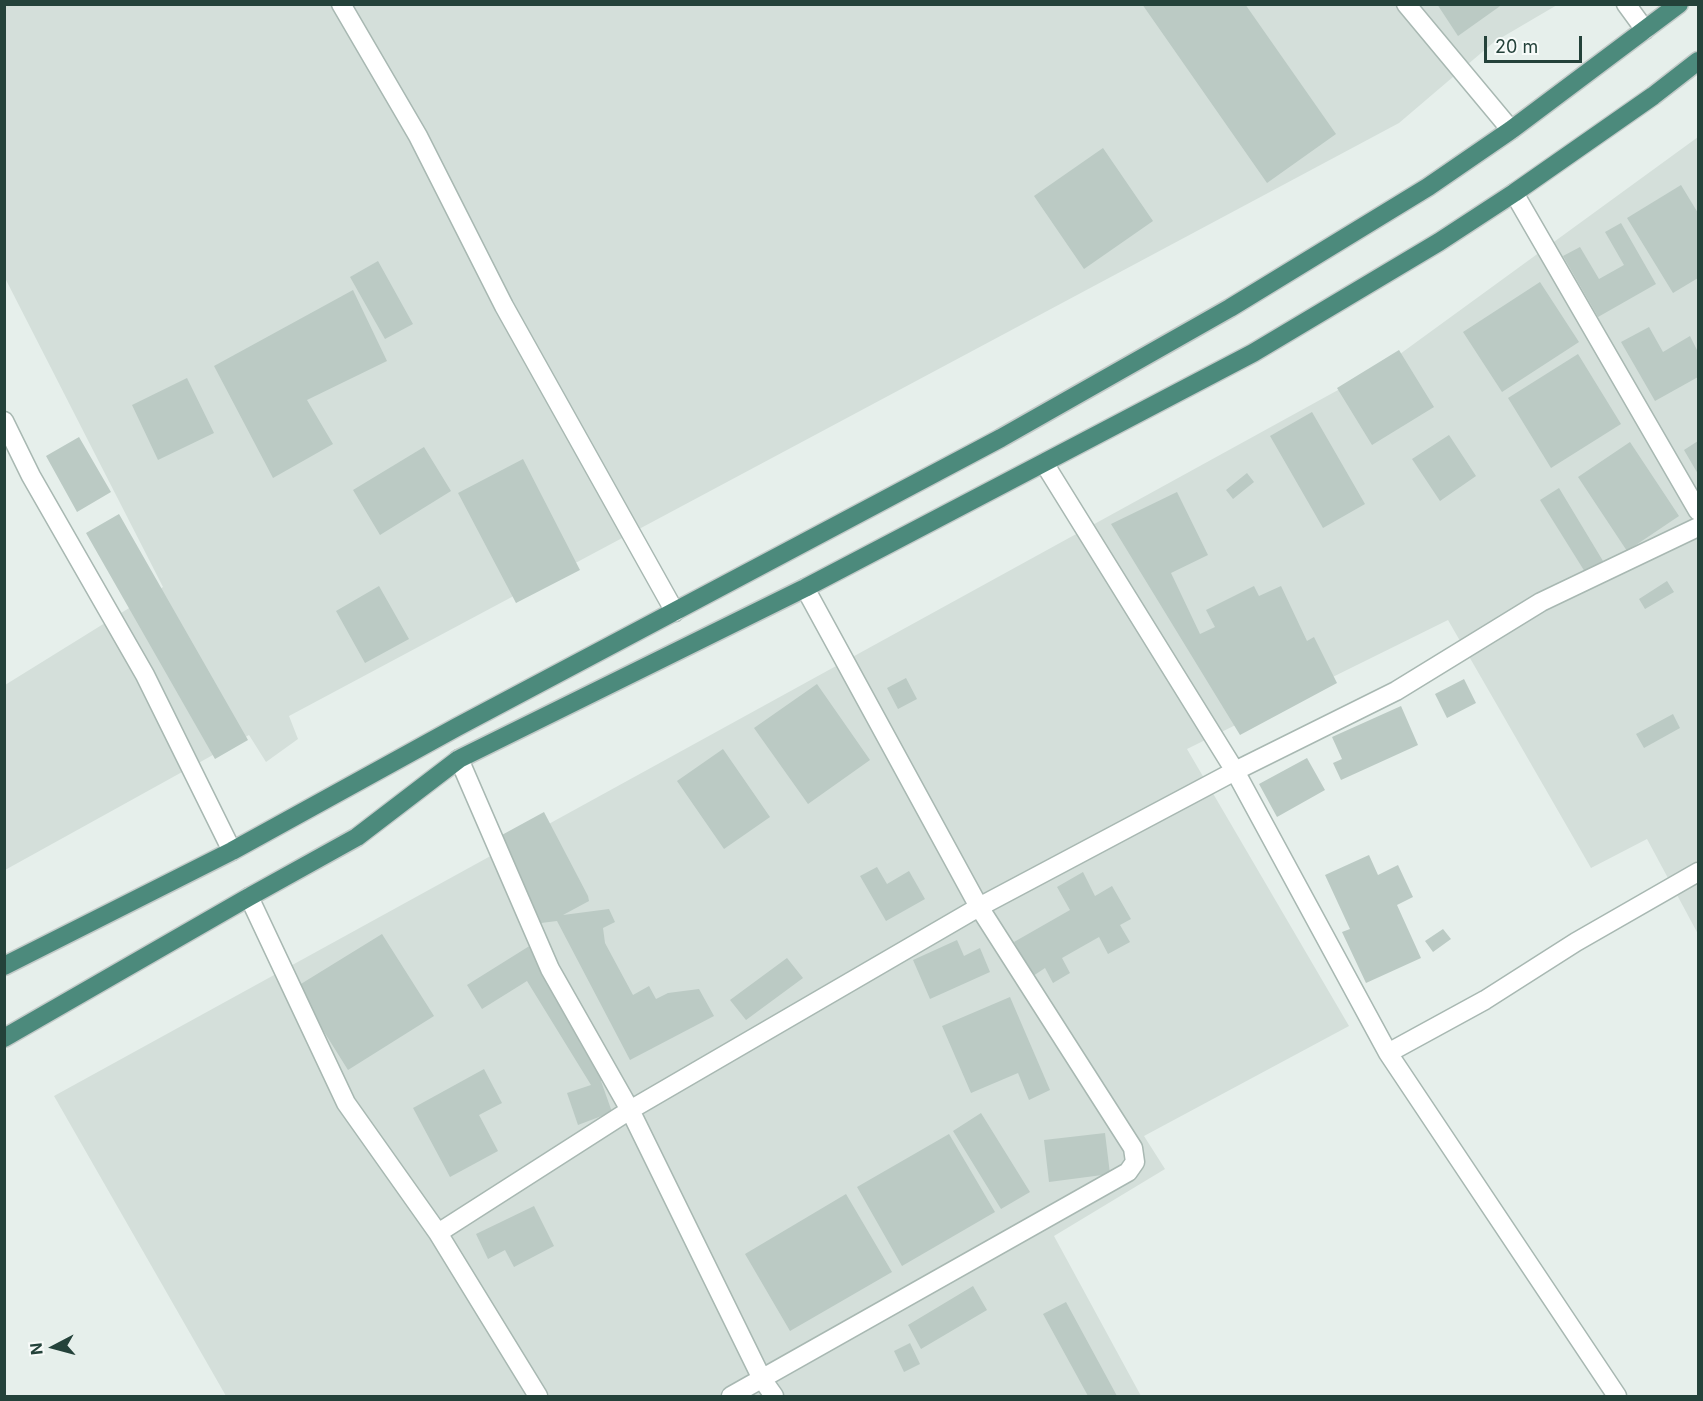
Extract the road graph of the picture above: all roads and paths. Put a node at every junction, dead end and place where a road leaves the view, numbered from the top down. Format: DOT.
graph roads {
  1 [pos="341,4"];
  2 [pos="1406,4"];
  3 [pos="1626,4"];
  4 [pos="1679,4"];
  5 [pos="1645,30"];
  6 [pos="1698,61"];
  7 [pos="1511,130"];
  8 [pos="1514,193"];
  9 [pos="4,421"];
  10 [pos="1044,463"];
  11 [pos="1698,511"];
  12 [pos="1698,527"];
  13 [pos="804,588"];
  14 [pos="675,612"];
  15 [pos="459,759"];
  16 [pos="1235,771"];
  17 [pos="232,851"];
  18 [pos="1698,872"];
  19 [pos="249,897"];
  20 [pos="979,907"];
  21 [pos="4,966"];
  22 [pos="4,1038"];
  23 [pos="1388,1053"];
  24 [pos="630,1110"];
  25 [pos="438,1233"];
  26 [pos="762,1379"];
  27 [pos="538,1396"];
  28 [pos="730,1396"];
  29 [pos="774,1396"];
  30 [pos="1617,1396"];
  1 -- 14 [label="lane"];
  2 -- 7 [label="lane"];
  3 -- 5 [label="lane"];
  4 -- 5 [label="highway"];
  5 -- 7 [label="highway"];
  6 -- 8 [label="highway"];
  7 -- 14 [label="highway"];
  8 -- 10 [label="highway"];
  8 -- 11 [label="lane"];
  9 -- 17 [label="lane"];
  10 -- 13 [label="highway"];
  10 -- 16 [label="lane"];
  12 -- 16 [label="lane"];
  13 -- 15 [label="highway"];
  13 -- 20 [label="lane"];
  14 -- 17 [label="highway"];
  15 -- 19 [label="highway"];
  15 -- 24 [label="lane"];
  16 -- 20 [label="lane"];
  16 -- 23 [label="lane"];
  17 -- 21 [label="highway"];
  18 -- 23 [label="lane"];
  19 -- 22 [label="highway"];
  19 -- 25 [label="lane"];
  20 -- 24 [label="lane"];
  20 -- 26 [label="lane"];
  23 -- 30 [label="lane"];
  24 -- 25 [label="lane"];
  24 -- 26 [label="lane"];
  25 -- 27 [label="lane"];
  26 -- 28 [label="lane"];
  26 -- 29 [label="lane"];
}
